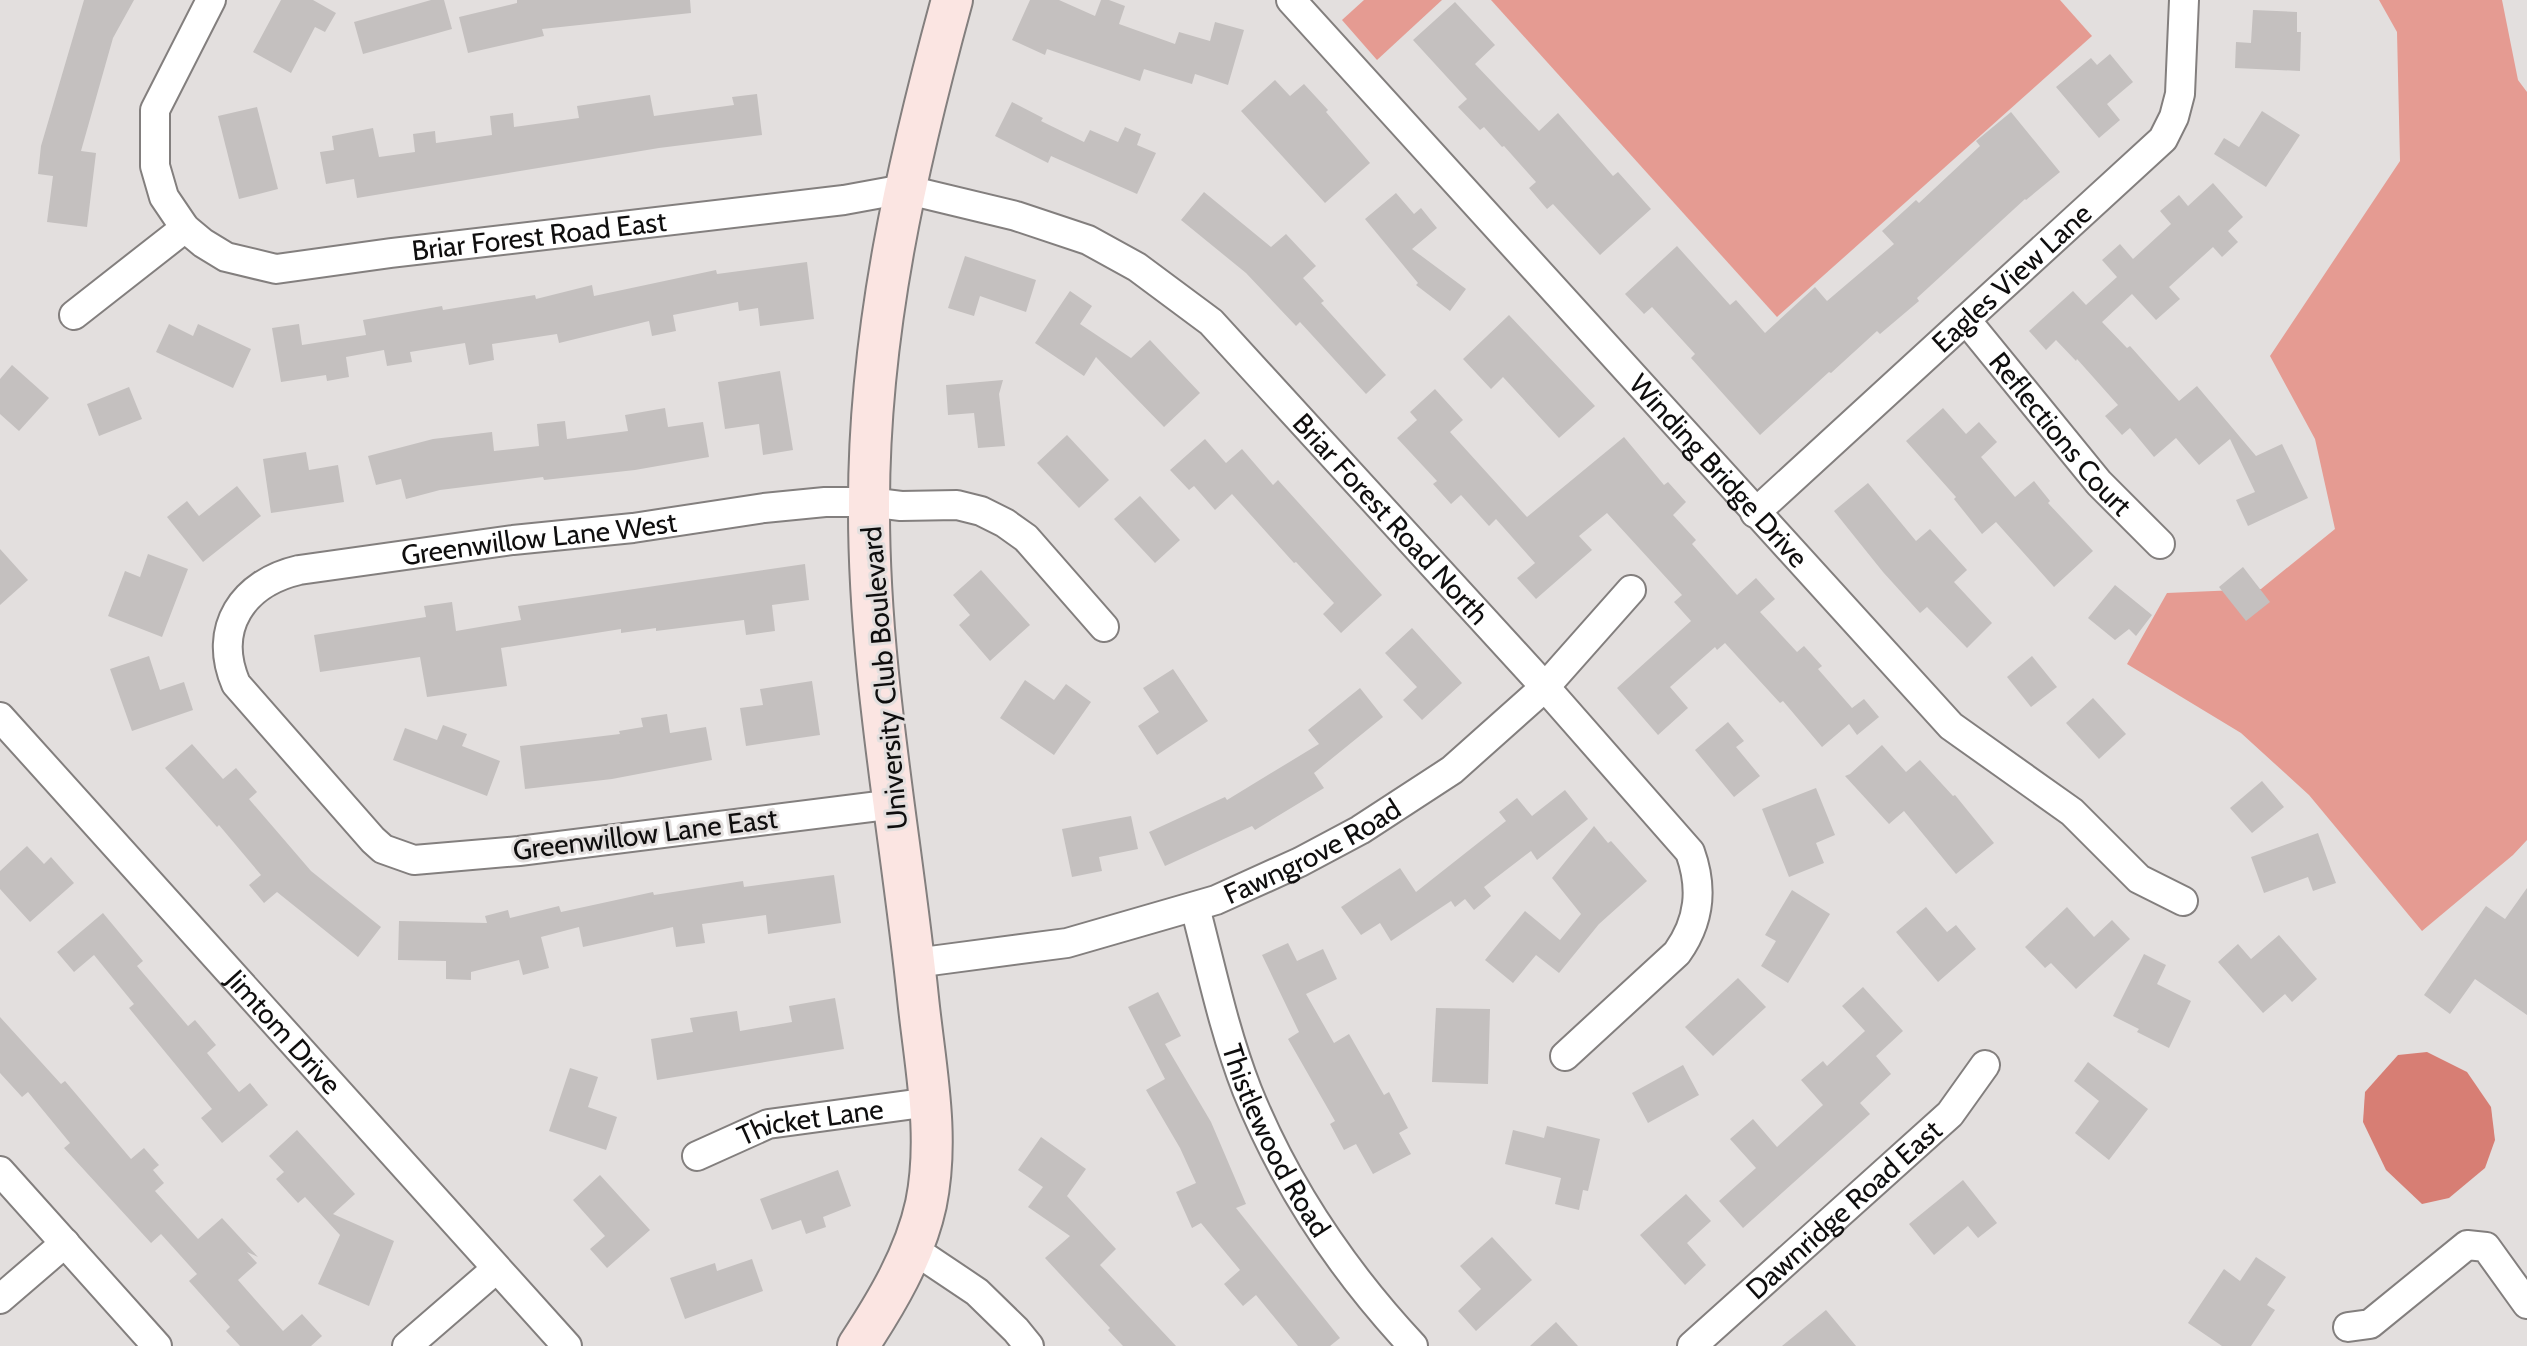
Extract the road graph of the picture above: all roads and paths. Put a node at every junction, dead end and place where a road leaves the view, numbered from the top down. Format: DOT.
graph roads {
  1 [pos="211,0"];
  2 [pos="952,0"];
  3 [pos="1291,0"];
  4 [pos="2184,0"];
  5 [pos="904,189"];
  6 [pos="185,228"];
  7 [pos="74,315"];
  8 [pos="1966,320"];
  9 [pos="869,502"];
  10 [pos="1755,513"];
  11 [pos="2160,544"];
  12 [pos="1631,590"];
  13 [pos="1104,627"];
  14 [pos="1545,687"];
  15 [pos="0,717"];
  16 [pos="895,804"];
  17 [pos="396,855"];
  18 [pos="2183,901"];
  19 [pos="1195,907"];
  20 [pos="915,963"];
  21 [pos="1565,1056"];
  22 [pos="1985,1065"];
  23 [pos="930,1102"];
  24 [pos="697,1156"];
  25 [pos="0,1171"];
  26 [pos="65,1243"];
  27 [pos="913,1249"];
  28 [pos="496,1269"];
  29 [pos="0,1299"];
  30 [pos="2527,1304"];
  31 [pos="2348,1327"];
  32 [pos="157,1346"];
  33 [pos="407,1346"];
  34 [pos="567,1346"];
  35 [pos="858,1346"];
  36 [pos="1029,1346"];
  37 [pos="1413,1346"];
  38 [pos="1692,1346"];
  1 -- 6 [label="street"];
  2 -- 5 [label="street, University Club Boulevard"];
  3 -- 10 [label="street, Winding Bridge Drive"];
  4 -- 8 [label="street, Eagles View Lane"];
  5 -- 6 [label="street, Briar Forest Road East"];
  5 -- 9 [label="street, University Club Boulevard"];
  5 -- 14 [label="street, Briar Forest Road North"];
  6 -- 7 [label="street"];
  8 -- 10 [label="street, Eagles View Lane"];
  8 -- 11 [label="street, Reflections Court"];
  9 -- 13 [label="street, Greenwillow Lane West"];
  9 -- 16 [label="street, University Club Boulevard"];
  9 -- 17 [label="street, Greenwillow Lane West"];
  10 -- 18 [label="street, Winding Bridge Drive"];
  12 -- 14 [label="street, Fawngrove Road"];
  14 -- 19 [label="street, Fawngrove Road"];
  14 -- 21 [label="street, Briar Forest Road North"];
  15 -- 28 [label="street, Jimtom Drive"];
  16 -- 17 [label="street, Greenwillow Lane East"];
  16 -- 20 [label="street, University Club Boulevard"];
  19 -- 20 [label="street, Fawngrove Road"];
  19 -- 37 [label="street, Thistlewood Road"];
  20 -- 23 [label="street, University Club Boulevard"];
  22 -- 38 [label="street, Dawnridge Road East"];
  23 -- 24 [label="street, Thicket Lane"];
  23 -- 27 [label="street, University Club Boulevard"];
  25 -- 26 [label="street"];
  26 -- 29 [label="street"];
  26 -- 32 [label="street"];
  27 -- 35 [label="street, University Club Boulevard"];
  27 -- 36 [label="street"];
  28 -- 33 [label="street"];
  28 -- 34 [label="street, Jimtom Drive"];
  30 -- 31 [label="street"];
}
